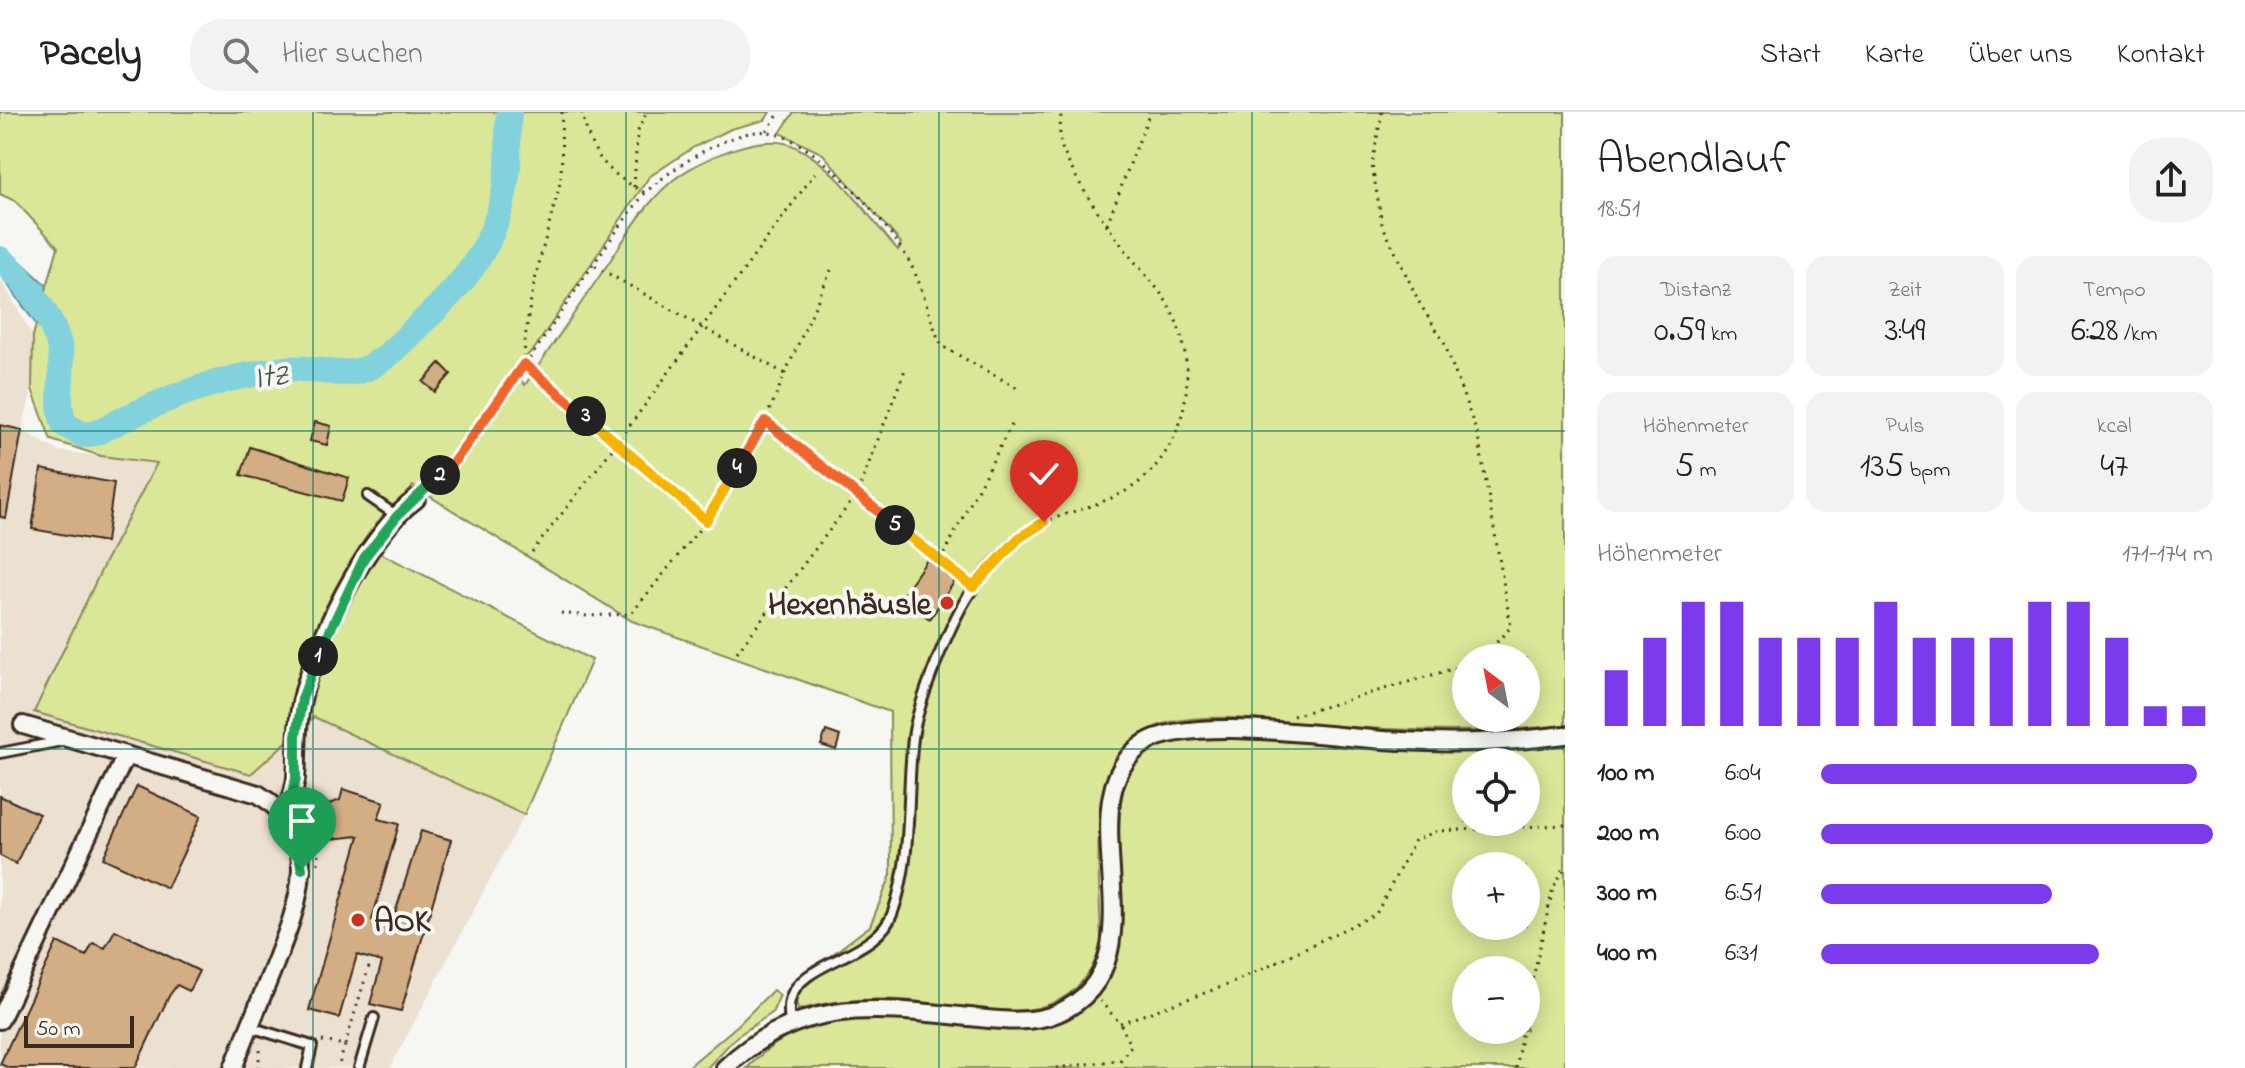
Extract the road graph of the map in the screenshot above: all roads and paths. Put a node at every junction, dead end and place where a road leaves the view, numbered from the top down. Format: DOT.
graph roads {
  1 [pos="562,112"];
  2 [pos="582,112"];
  3 [pos="647,112"];
  4 [pos="780,112"];
  5 [pos="1061,112"];
  6 [pos="1150,112"];
  7 [pos="1382,112"];
  8 [pos="767,131"];
  9 [pos="815,173"];
  10 [pos="634,187"];
  11 [pos="645,193"];
  12 [pos="1107,224"];
  13 [pos="594,266"];
  14 [pos="831,270"];
  15 [pos="700,328"];
  16 [pos="524,364"];
  17 [pos="906,367"];
  18 [pos="785,374"];
  19 [pos="1021,390"];
  20 [pos="765,421"];
  21 [pos="1012,424"];
  22 [pos="617,443"];
  23 [pos="857,494"];
  24 [pos="368,496"];
  25 [pos="416,499"];
  26 [pos="397,516"];
  27 [pos="706,521"];
  28 [pos="1019,538"];
  29 [pos="532,552"];
  30 [pos="940,561"];
  31 [pos="973,587"];
  32 [pos="561,613"];
  33 [pos="1495,644"];
  34 [pos="737,652"];
  35 [pos="1452,669"];
  36 [pos="23,725"];
  37 [pos="1265,732"];
  38 [pos="1565,735"];
  39 [pos="73,739"];
  40 [pos="0,753"];
  41 [pos="126,755"];
  42 [pos="286,819"];
  43 [pos="1565,825"];
  44 [pos="1565,867"];
  45 [pos="1537,956"];
  46 [pos="370,963"];
  47 [pos="1091,990"];
  48 [pos="374,1018"];
  49 [pos="0,1020"];
  50 [pos="1120,1023"];
  51 [pos="790,1024"];
  52 [pos="250,1027"];
  53 [pos="1520,1044"];
  54 [pos="345,1045"];
  55 [pos="312,1046"];
  56 [pos="1120,1060"];
  57 [pos="233,1068"];
  58 [pos="307,1068"];
  59 [pos="338,1068"];
  60 [pos="359,1068"];
  61 [pos="725,1068"];
  62 [pos="1056,1068"];
  63 [pos="1126,1068"];
  64 [pos="1516,1068"];
  1 -- 16 [label="path"];
  2 -- 10 [label="path"];
  3 -- 10 [label="path"];
  4 -- 8 [label="path"];
  5 -- 12 [label="path"];
  6 -- 12 [label="path"];
  7 -- 33 [label="path"];
  8 -- 11 [label="path"];
  8 -- 19 [label="path"];
  9 -- 15 [label="path"];
  10 -- 11 [label="path"];
  11 -- 13 [label="path"];
  12 -- 28 [label="path"];
  13 -- 15 [label="path"];
  13 -- 16 [label="path"];
  14 -- 18 [label="path"];
  15 -- 18 [label="path"];
  15 -- 22 [label="path"];
  16 -- 22 [label="path"];
  16 -- 25 [label="path"];
  17 -- 23 [label="path"];
  18 -- 20 [label="path"];
  20 -- 23 [label="path"];
  20 -- 27 [label="path"];
  21 -- 30 [label="path"];
  22 -- 27 [label="path"];
  22 -- 29 [label="path"];
  23 -- 30 [label="path"];
  23 -- 34 [label="path"];
  24 -- 26 [label="lane"];
  25 -- 26 [label="street"];
  26 -- 42 [label="street"];
  27 -- 32 [label="path"];
  28 -- 31 [label="lane"];
  30 -- 31 [label="path"];
  31 -- 51 [label="lane"];
  35 -- 37 [label="path"];
  36 -- 39 [label="street"];
  37 -- 38 [label="street"];
  37 -- 47 [label="street"];
  39 -- 40 [label="lane"];
  39 -- 41 [label="street"];
  41 -- 42 [label="street"];
  41 -- 49 [label="street"];
  42 -- 52 [label="street"];
  43 -- 50 [label="path"];
  44 -- 45 [label="path"];
  46 -- 54 [label="path"];
  47 -- 50 [label="path"];
  47 -- 51 [label="street"];
  48 -- 60 [label="lane"];
  50 -- 56 [label="path"];
  51 -- 61 [label="street"];
  52 -- 55 [label="lane"];
  52 -- 57 [label="street"];
  53 -- 64 [label="path"];
  54 -- 55 [label="path"];
  54 -- 59 [label="path"];
  55 -- 58 [label="lane"];
  56 -- 62 [label="path"];
  56 -- 63 [label="path"];
}
